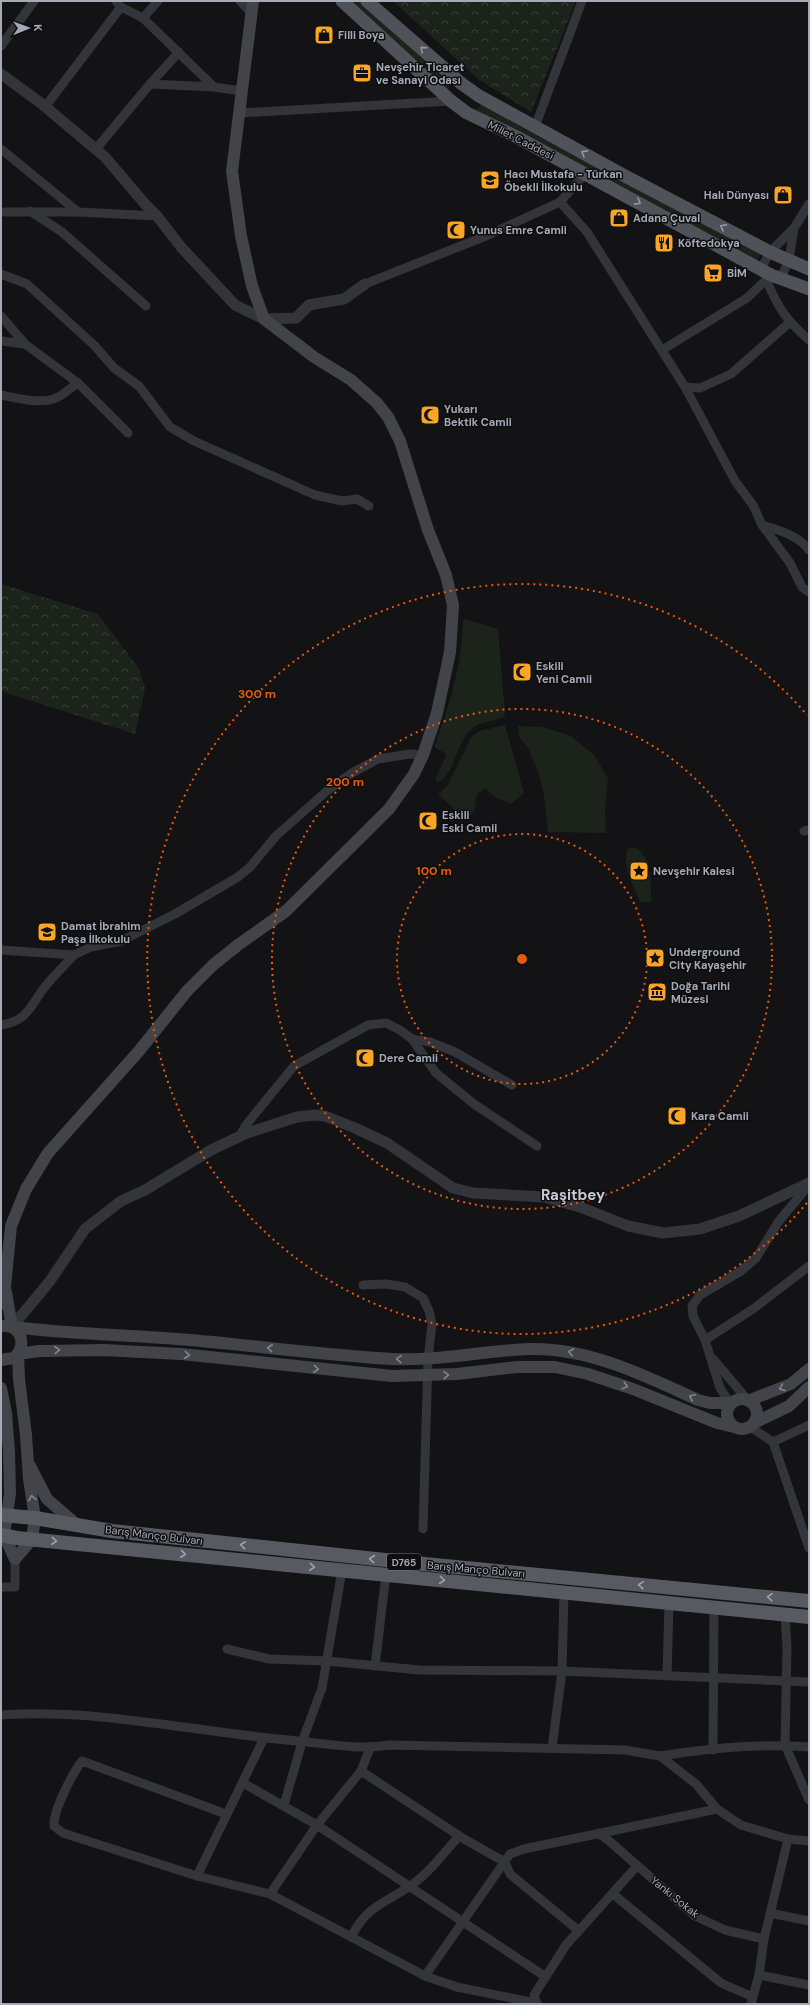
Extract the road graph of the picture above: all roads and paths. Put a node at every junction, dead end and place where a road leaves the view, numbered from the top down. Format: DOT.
graph roads {
  1 [pos="34,1"];
  2 [pos="158,1"];
  3 [pos="240,1"];
  4 [pos="253,1"];
  5 [pos="342,1"];
  6 [pos="367,1"];
  7 [pos="582,1"];
  8 [pos="118,4"];
  9 [pos="252,14"];
  10 [pos="144,18"];
  11 [pos="1,46"];
  12 [pos="179,52"];
  13 [pos="1,74"];
  14 [pos="150,84"];
  15 [pos="462,84"];
  16 [pos="214,87"];
  17 [pos="242,90"];
  18 [pos="479,96"];
  19 [pos="450,101"];
  20 [pos="45,106"];
  21 [pos="240,113"];
  22 [pos="467,113"];
  23 [pos="535,126"];
  24 [pos="1,149"];
  25 [pos="96,149"];
  26 [pos="585,174"];
  27 [pos="560,202"];
  28 [pos="809,204"];
  29 [pos="30,210"];
  30 [pos="1,212"];
  31 [pos="78,212"];
  32 [pos="157,216"];
  33 [pos="805,217"];
  34 [pos="794,228"];
  35 [pos="770,252"];
  36 [pos="789,260"];
  37 [pos="809,268"];
  38 [pos="1,274"];
  39 [pos="769,275"];
  40 [pos="365,284"];
  41 [pos="809,289"];
  42 [pos="146,306"];
  43 [pos="1,316"];
  44 [pos="264,319"];
  45 [pos="789,323"];
  46 [pos="809,340"];
  47 [pos="1,341"];
  48 [pos="25,344"];
  49 [pos="662,350"];
  50 [pos="78,383"];
  51 [pos="685,387"];
  52 [pos="1,395"];
  53 [pos="128,433"];
  54 [pos="369,506"];
  55 [pos="762,525"];
  56 [pos="809,550"];
  57 [pos="807,588"];
  58 [pos="423,755"];
  59 [pos="2,950"];
  60 [pos="74,955"];
  61 [pos="1,1024"];
  62 [pos="412,1039"];
  63 [pos="512,1085"];
  64 [pos="239,1137"];
  65 [pos="537,1146"];
  66 [pos="809,1184"];
  67 [pos="809,1266"];
  68 [pos="363,1285"];
  69 [pos="6,1287"];
  70 [pos="1,1304"];
  71 [pos="7,1327"];
  72 [pos="705,1340"];
  73 [pos="18,1354"];
  74 [pos="710,1355"];
  75 [pos="428,1359"];
  76 [pos="1,1360"];
  77 [pos="809,1369"];
  78 [pos="428,1375"];
  79 [pos="809,1387"];
  80 [pos="1,1388"];
  81 [pos="748,1399"];
  82 [pos="730,1403"];
  83 [pos="752,1425"];
  84 [pos="809,1425"];
  85 [pos="734,1427"];
  86 [pos="773,1442"];
  87 [pos="28,1463"];
  88 [pos="10,1464"];
  89 [pos="1,1476"];
  90 [pos="3,1515"];
  91 [pos="35,1518"];
  92 [pos="77,1525"];
  93 [pos="423,1529"];
  94 [pos="2,1535"];
  95 [pos="32,1539"];
  96 [pos="809,1548"];
  97 [pos="15,1559"];
  98 [pos="342,1570"];
  99 [pos="386,1574"];
  100 [pos="1,1587"];
  101 [pos="564,1592"];
  102 [pos="809,1601"];
  103 [pos="669,1602"];
  104 [pos="714,1607"];
  105 [pos="785,1615"];
  106 [pos="809,1617"];
  107 [pos="227,1649"];
  108 [pos="327,1661"];
  109 [pos="375,1666"];
  110 [pos="562,1671"];
  111 [pos="667,1676"];
  112 [pos="714,1676"];
  113 [pos="787,1680"];
  114 [pos="809,1682"];
  115 [pos="1,1715"];
  116 [pos="264,1738"];
  117 [pos="302,1742"];
  118 [pos="785,1745"];
  119 [pos="809,1746"];
  120 [pos="370,1748"];
  121 [pos="552,1748"];
  122 [pos="712,1750"];
  123 [pos="660,1756"];
  124 [pos="361,1771"];
  125 [pos="243,1784"];
  126 [pos="809,1800"];
  127 [pos="284,1805"];
  128 [pos="717,1809"];
  129 [pos="226,1814"];
  130 [pos="317,1825"];
  131 [pos="598,1833"];
  132 [pos="459,1836"];
  133 [pos="788,1839"];
  134 [pos="809,1841"];
  135 [pos="505,1862"];
  136 [pos="637,1866"];
  137 [pos="197,1876"];
  138 [pos="410,1886"];
  139 [pos="270,1894"];
  140 [pos="612,1894"];
  141 [pos="770,1913"];
  142 [pos="809,1921"];
  143 [pos="464,1922"];
  144 [pos="579,1931"];
  145 [pos="351,1937"];
  146 [pos="764,1939"];
  147 [pos="759,1975"];
  148 [pos="425,1976"];
  149 [pos="546,1977"];
  150 [pos="809,1985"];
  151 [pos="752,2001"];
  152 [pos="537,2004"];
  1 -- 11 [label="street"];
  2 -- 10 [label="street"];
  3 -- 9 [label="street"];
  4 -- 9 [label="main road"];
  5 -- 19 [label="main road, Millet Caddesi"];
  15 -- 6 [label="main road, Millet Caddesi, one-way"];
  7 -- 23 [label="street"];
  8 -- 10 [label="street"];
  8 -- 20 [label="street"];
  9 -- 17 [label="main road"];
  10 -- 12 [label="street"];
  12 -- 14 [label="street"];
  12 -- 16 [label="street"];
  13 -- 20 [label="street"];
  14 -- 16 [label="street"];
  14 -- 25 [label="street"];
  15 -- 18 [label="main road, Millet Caddesi"];
  15 -- 19 [label="main road"];
  16 -- 17 [label="street"];
  17 -- 21 [label="main road"];
  18 -- 22 [label="main road"];
  18 -- 23 [label="main road, Millet Caddesi"];
  19 -- 21 [label="street"];
  19 -- 22 [label="main road, Millet Caddesi"];
  20 -- 25 [label="street"];
  21 -- 44 [label="main road"];
  22 -- 26 [label="main road, Millet Caddesi"];
  35 -- 23 [label="main road, Millet Caddesi, one-way"];
  24 -- 31 [label="street"];
  25 -- 32 [label="street"];
  26 -- 27 [label="street"];
  26 -- 39 [label="main road, Millet Caddesi, one-way"];
  27 -- 40 [label="street"];
  27 -- 49 [label="street"];
  28 -- 33 [label="street"];
  29 -- 30 [label="street"];
  29 -- 31 [label="street"];
  29 -- 42 [label="street"];
  31 -- 32 [label="street"];
  32 -- 44 [label="street"];
  33 -- 34 [label="street"];
  34 -- 35 [label="street"];
  34 -- 36 [label="street"];
  35 -- 36 [label="main road, Millet Caddesi"];
  35 -- 39 [label="street"];
  36 -- 37 [label="main road, Millet Caddesi"];
  36 -- 39 [label="street"];
  38 -- 54 [label="street"];
  39 -- 41 [label="main road, Millet Caddesi"];
  39 -- 45 [label="street"];
  39 -- 49 [label="street"];
  40 -- 44 [label="street"];
  43 -- 48 [label="street"];
  44 -- 58 [label="main road"];
  45 -- 46 [label="street"];
  45 -- 51 [label="street"];
  47 -- 48 [label="street"];
  48 -- 50 [label="street"];
  49 -- 51 [label="street"];
  50 -- 52 [label="street"];
  50 -- 53 [label="street"];
  51 -- 55 [label="street"];
  55 -- 56 [label="street"];
  55 -- 57 [label="street"];
  58 -- 60 [label="street"];
  58 -- 69 [label="main road"];
  59 -- 60 [label="street"];
  60 -- 61 [label="street"];
  62 -- 63 [label="street"];
  62 -- 64 [label="street"];
  62 -- 65 [label="street"];
  64 -- 66 [label="street"];
  64 -- 71 [label="street"];
  66 -- 72 [label="street"];
  67 -- 72 [label="street"];
  68 -- 75 [label="street"];
  69 -- 70 [label="main road"];
  69 -- 71 [label="main road"];
  71 -- 73 [label="main road"];
  75 -- 71 [label="main road, one-way"];
  72 -- 74 [label="street"];
  73 -- 76 [label="main road"];
  73 -- 78 [label="main road, one-way"];
  73 -- 87 [label="main road"];
  74 -- 81 [label="street"];
  74 -- 82 [label="street"];
  75 -- 78 [label="street"];
  82 -- 75 [label="main road, one-way"];
  77 -- 81 [label="main road, one-way"];
  78 -- 85 [label="main road, one-way"];
  78 -- 93 [label="street"];
  79 -- 83 [label="main road"];
  80 -- 88 [label="main road"];
  81 -- 82 [label="main road"];
  81 -- 83 [label="main road"];
  82 -- 85 [label="main road"];
  83 -- 85 [label="main road"];
  83 -- 86 [label="street"];
  84 -- 86 [label="street"];
  86 -- 96 [label="street"];
  91 -- 87 [label="main road, one-way"];
  87 -- 92 [label="main road"];
  88 -- 89 [label="main road"];
  88 -- 90 [label="main road"];
  90 -- 91 [label="highway, Barış Manço Bulvarı / D765"];
  90 -- 94 [label="main road"];
  91 -- 92 [label="highway, Barış Manço Bulvarı / D765"];
  91 -- 95 [label="main road"];
  102 -- 92 [label="highway, Barış Manço Bulvarı / D765, one-way"];
  94 -- 95 [label="highway, Barış Manço Bulvarı / D765"];
  94 -- 97 [label="main road"];
  95 -- 97 [label="main road"];
  95 -- 98 [label="highway, Barış Manço Bulvarı / D765, one-way"];
  97 -- 100 [label="street"];
  98 -- 99 [label="highway, Barış Manço Bulvarı / D765"];
  98 -- 108 [label="street"];
  99 -- 101 [label="highway, Barış Manço Bulvarı / D765, one-way"];
  99 -- 109 [label="street"];
  101 -- 103 [label="highway, Barış Manço Bulvarı / D765"];
  101 -- 110 [label="street"];
  103 -- 104 [label="highway, Barış Manço Bulvarı / D765"];
  103 -- 111 [label="street"];
  104 -- 105 [label="highway, Barış Manço Bulvarı / D765"];
  104 -- 112 [label="street"];
  105 -- 106 [label="highway, Barış Manço Bulvarı / D765"];
  105 -- 113 [label="street"];
  107 -- 108 [label="street"];
  108 -- 109 [label="street"];
  108 -- 117 [label="street"];
  109 -- 110 [label="street"];
  110 -- 111 [label="street"];
  110 -- 121 [label="street"];
  111 -- 112 [label="street"];
  112 -- 113 [label="street"];
  112 -- 122 [label="street"];
  113 -- 114 [label="street"];
  113 -- 118 [label="street"];
  115 -- 116 [label="street"];
  116 -- 117 [label="street"];
  116 -- 125 [label="street"];
  117 -- 120 [label="street"];
  117 -- 127 [label="street"];
  118 -- 119 [label="street"];
  118 -- 122 [label="street"];
  118 -- 126 [label="street"];
  120 -- 121 [label="street"];
  120 -- 124 [label="street"];
  121 -- 123 [label="street"];
  122 -- 123 [label="street"];
  123 -- 128 [label="street"];
  124 -- 130 [label="street"];
  124 -- 132 [label="street"];
  125 -- 127 [label="street"];
  125 -- 129 [label="street"];
  127 -- 130 [label="street"];
  128 -- 131 [label="street"];
  128 -- 133 [label="street"];
  129 -- 137 [label="street"];
  129 -- 137 [label="street"];
  130 -- 138 [label="street"];
  130 -- 139 [label="street"];
  131 -- 135 [label="street"];
  131 -- 136 [label="street, Yankı Sokak"];
  132 -- 135 [label="street"];
  132 -- 138 [label="street"];
  133 -- 134 [label="street"];
  133 -- 141 [label="street"];
  135 -- 143 [label="street"];
  135 -- 144 [label="street"];
  136 -- 140 [label="street"];
  136 -- 146 [label="street, Yankı Sokak"];
  137 -- 139 [label="street"];
  138 -- 143 [label="street"];
  138 -- 145 [label="street"];
  139 -- 145 [label="street"];
  140 -- 144 [label="street"];
  140 -- 151 [label="street"];
  141 -- 142 [label="street"];
  141 -- 146 [label="street"];
  143 -- 148 [label="street"];
  143 -- 149 [label="street"];
  144 -- 149 [label="street"];
  145 -- 148 [label="street"];
  146 -- 147 [label="street"];
  147 -- 150 [label="street"];
  147 -- 151 [label="street"];
  148 -- 152 [label="street"];
  149 -- 152 [label="street"];
}
